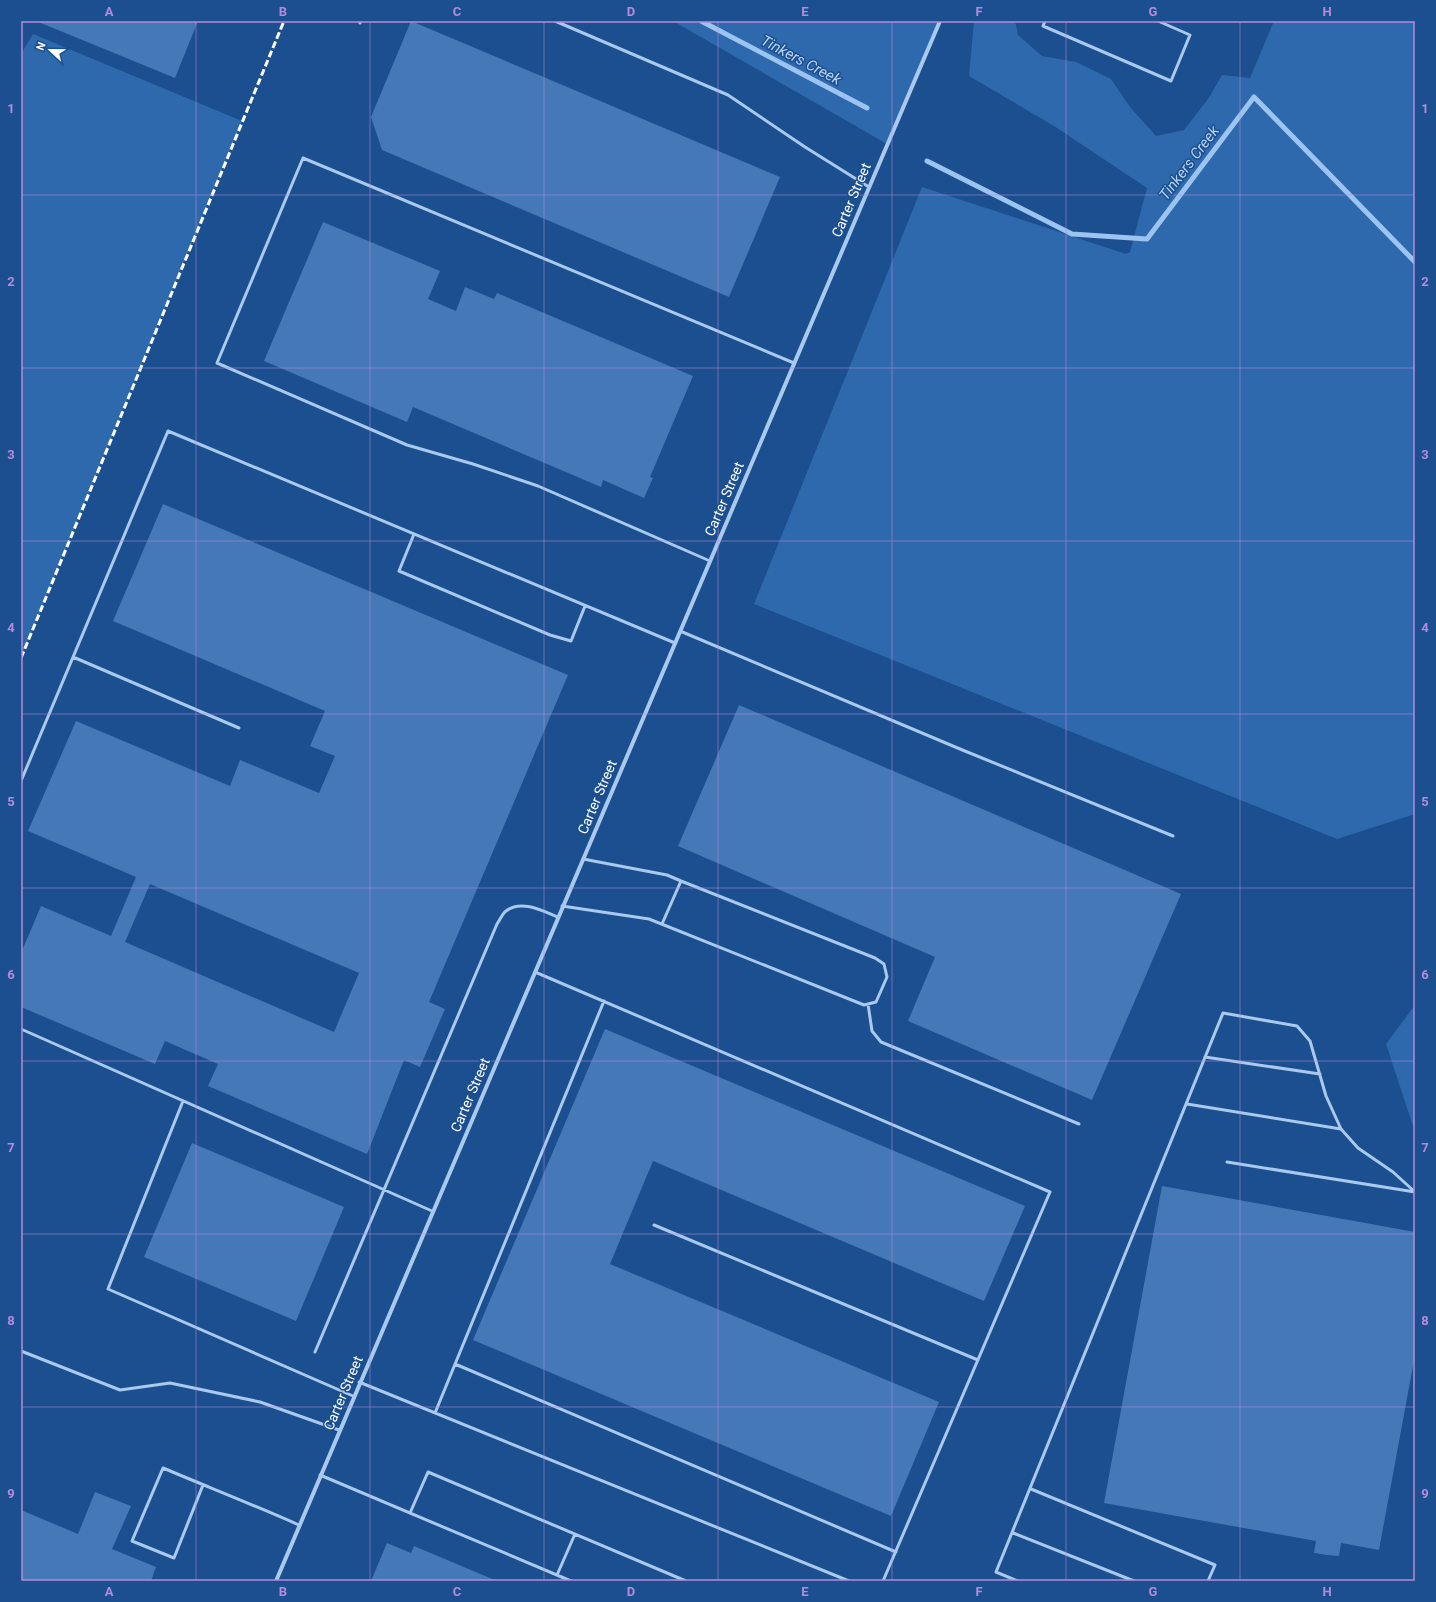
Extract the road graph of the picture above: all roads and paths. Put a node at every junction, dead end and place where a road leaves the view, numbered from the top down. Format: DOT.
graph roads {
  1 [pos="555,21"];
  2 [pos="940,21"];
  3 [pos="1045,21"];
  4 [pos="1158,21"];
  5 [pos="869,186"];
  6 [pos="794,363"];
  7 [pos="414,534"];
  8 [pos="710,561"];
  9 [pos="585,606"];
  10 [pos="680,631"];
  11 [pos="674,643"];
  12 [pos="73,657"];
  13 [pos="239,728"];
  14 [pos="21,781"];
  15 [pos="1173,836"];
  16 [pos="583,859"];
  17 [pos="681,881"];
  18 [pos="562,906"];
  19 [pos="558,917"];
  20 [pos="662,924"];
  21 [pos="534,972"];
  22 [pos="604,1001"];
  23 [pos="868,1004"];
  24 [pos="21,1029"];
  25 [pos="1205,1058"];
  26 [pos="1320,1074"];
  27 [pos="184,1101"];
  28 [pos="1187,1104"];
  29 [pos="1079,1124"];
  30 [pos="1342,1129"];
  31 [pos="1228,1162"];
  32 [pos="383,1189"];
  33 [pos="1415,1192"];
  34 [pos="432,1211"];
  35 [pos="654,1224"];
  36 [pos="21,1351"];
  37 [pos="315,1352"];
  38 [pos="978,1360"];
  39 [pos="455,1364"];
  40 [pos="359,1382"];
  41 [pos="354,1396"];
  42 [pos="435,1413"];
  43 [pos="339,1430"];
  44 [pos="320,1475"];
  45 [pos="203,1485"];
  46 [pos="1031,1489"];
  47 [pos="410,1514"];
  48 [pos="299,1524"];
  49 [pos="1013,1533"];
  50 [pos="575,1534"];
  51 [pos="896,1552"];
  52 [pos="557,1575"];
  53 [pos="276,1581"];
  54 [pos="571,1581"];
  55 [pos="686,1581"];
  56 [pos="849,1581"];
  57 [pos="883,1581"];
  58 [pos="1018,1581"];
  59 [pos="1134,1581"];
  60 [pos="1208,1581"];
  1 -- 5 [label="lane"];
  2 -- 5 [label="street, Carter Street"];
  3 -- 4 [label="lane"];
  5 -- 6 [label="street, Carter Street"];
  6 -- 8 [label="street, Carter Street"];
  6 -- 8 [label="lane"];
  7 -- 9 [label="lane"];
  7 -- 9 [label="lane"];
  7 -- 12 [label="lane"];
  8 -- 10 [label="street, Carter Street"];
  9 -- 11 [label="lane"];
  10 -- 11 [label="street, Carter Street"];
  10 -- 15 [label="lane"];
  11 -- 16 [label="street, Carter Street"];
  12 -- 13 [label="lane"];
  12 -- 14 [label="lane"];
  16 -- 17 [label="lane"];
  16 -- 18 [label="street, Carter Street"];
  17 -- 20 [label="lane"];
  17 -- 23 [label="lane"];
  18 -- 19 [label="street, Carter Street"];
  18 -- 20 [label="lane"];
  19 -- 21 [label="street, Carter Street"];
  19 -- 32 [label="lane"];
  20 -- 23 [label="lane"];
  21 -- 22 [label="lane"];
  21 -- 34 [label="street, Carter Street"];
  22 -- 38 [label="lane"];
  22 -- 39 [label="lane"];
  23 -- 29 [label="lane"];
  24 -- 27 [label="lane"];
  25 -- 26 [label="lane"];
  25 -- 26 [label="lane"];
  25 -- 28 [label="lane"];
  26 -- 30 [label="lane"];
  27 -- 32 [label="lane"];
  27 -- 41 [label="lane"];
  28 -- 30 [label="lane"];
  28 -- 46 [label="lane"];
  30 -- 33 [label="lane"];
  31 -- 33 [label="lane"];
  32 -- 34 [label="lane"];
  32 -- 37 [label="lane"];
  34 -- 40 [label="street, Carter Street"];
  35 -- 38 [label="lane"];
  36 -- 43 [label="lane"];
  38 -- 51 [label="lane"];
  39 -- 42 [label="lane"];
  39 -- 51 [label="lane"];
  40 -- 41 [label="street, Carter Street"];
  40 -- 42 [label="lane"];
  41 -- 43 [label="street, Carter Street"];
  42 -- 56 [label="lane"];
  43 -- 44 [label="street, Carter Street"];
  44 -- 47 [label="lane"];
  44 -- 48 [label="street, Carter Street"];
  45 -- 45 [label="lane"];
  45 -- 48 [label="lane"];
  46 -- 49 [label="lane"];
  46 -- 60 [label="lane"];
  47 -- 50 [label="lane"];
  47 -- 52 [label="lane"];
  48 -- 53 [label="street, Carter Street"];
  49 -- 58 [label="lane"];
  49 -- 59 [label="lane"];
  50 -- 52 [label="lane"];
  50 -- 55 [label="lane"];
  51 -- 57 [label="lane"];
  52 -- 54 [label="lane"];
}
